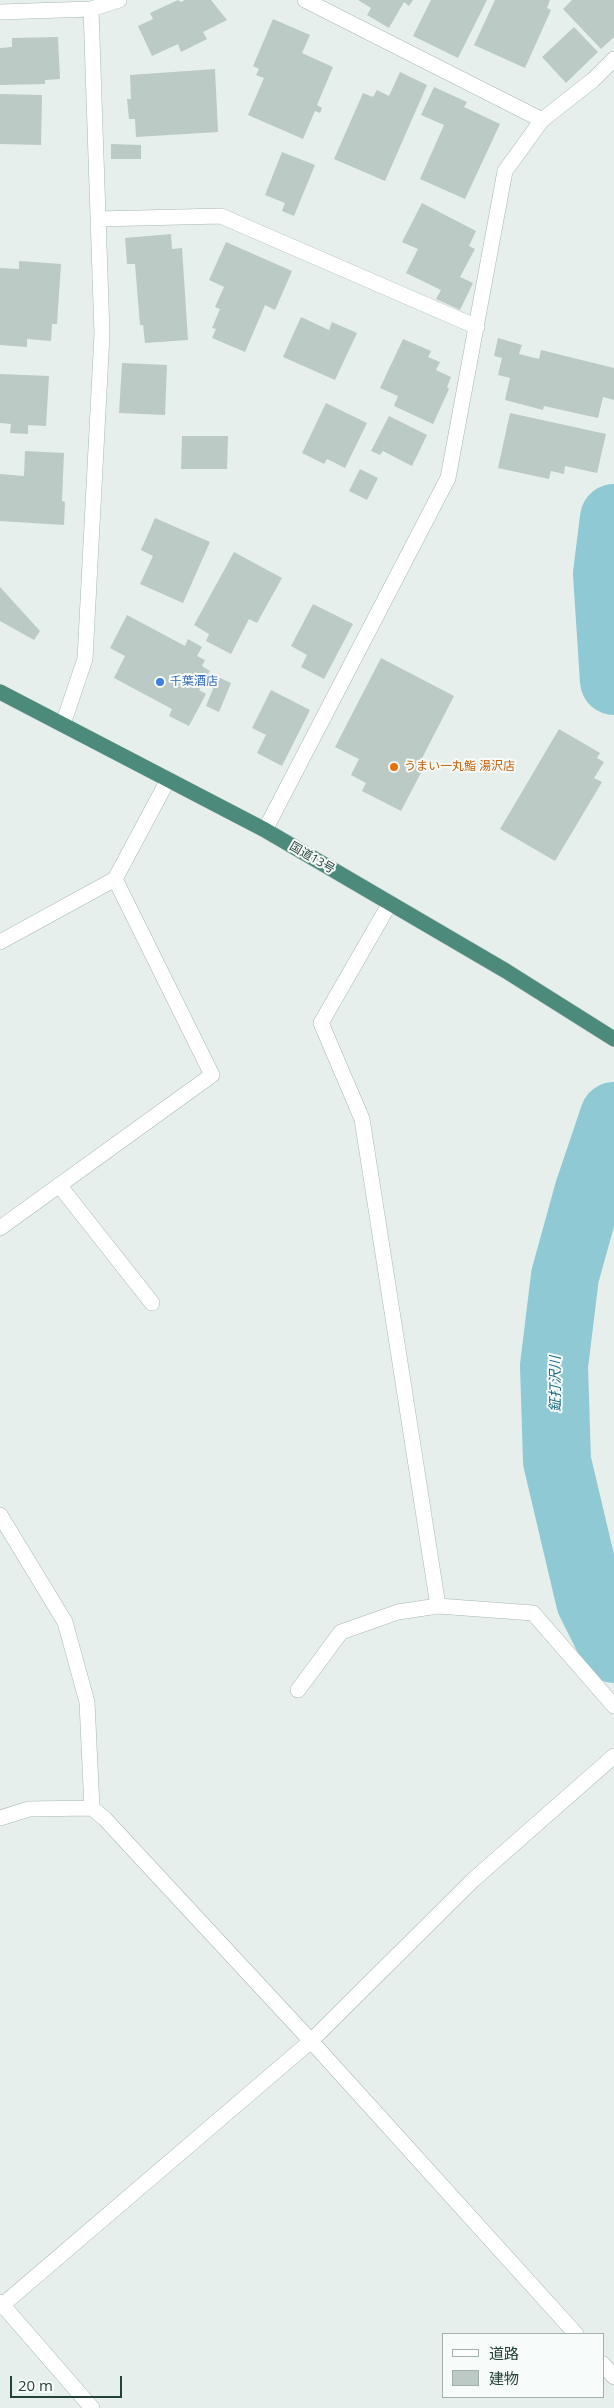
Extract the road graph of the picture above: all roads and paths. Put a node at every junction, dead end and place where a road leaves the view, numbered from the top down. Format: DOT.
graph roads {
  1 [pos="119,0"];
  2 [pos="305,0"];
  3 [pos="91,9"];
  4 [pos="0,12"];
  5 [pos="614,59"];
  6 [pos="542,120"];
  7 [pos="98,219"];
  8 [pos="476,328"];
  9 [pos="0,692"];
  10 [pos="63,724"];
  11 [pos="168,780"];
  12 [pos="265,830"];
  13 [pos="116,879"];
  14 [pos="390,903"];
  15 [pos="0,942"];
  16 [pos="614,1039"];
  17 [pos="59,1185"];
  18 [pos="0,1228"];
  19 [pos="152,1303"];
  20 [pos="0,1514"];
  21 [pos="438,1606"];
  22 [pos="298,1690"];
  23 [pos="614,1706"];
  24 [pos="614,1756"];
  25 [pos="92,1808"];
  26 [pos="0,1818"];
  27 [pos="310,2041"];
  28 [pos="1,2305"];
  29 [pos="575,2333"];
  30 [pos="604,2365"];
  31 [pos="614,2377"];
  32 [pos="92,2408"];
  1 -- 3 [label="street"];
  2 -- 6 [label="street"];
  3 -- 4 [label="street"];
  3 -- 7 [label="street"];
  5 -- 6 [label="street"];
  6 -- 8 [label="street"];
  7 -- 8 [label="street"];
  7 -- 10 [label="street"];
  8 -- 12 [label="street"];
  9 -- 10 [label="highway, 国道13号"];
  10 -- 11 [label="highway, 国道13号"];
  11 -- 12 [label="highway, 国道13号"];
  11 -- 13 [label="street"];
  12 -- 14 [label="highway, 国道13号"];
  13 -- 15 [label="street"];
  13 -- 17 [label="street"];
  14 -- 16 [label="highway, 国道13号"];
  14 -- 21 [label="street"];
  17 -- 18 [label="street"];
  17 -- 19 [label="street"];
  20 -- 25 [label="street"];
  21 -- 22 [label="street"];
  21 -- 23 [label="street"];
  24 -- 27 [label="street"];
  25 -- 26 [label="street"];
  25 -- 27 [label="street"];
  27 -- 28 [label="street"];
  27 -- 29 [label="street"];
  28 -- 32 [label="street"];
  30 -- 31 [label="street"];
}
